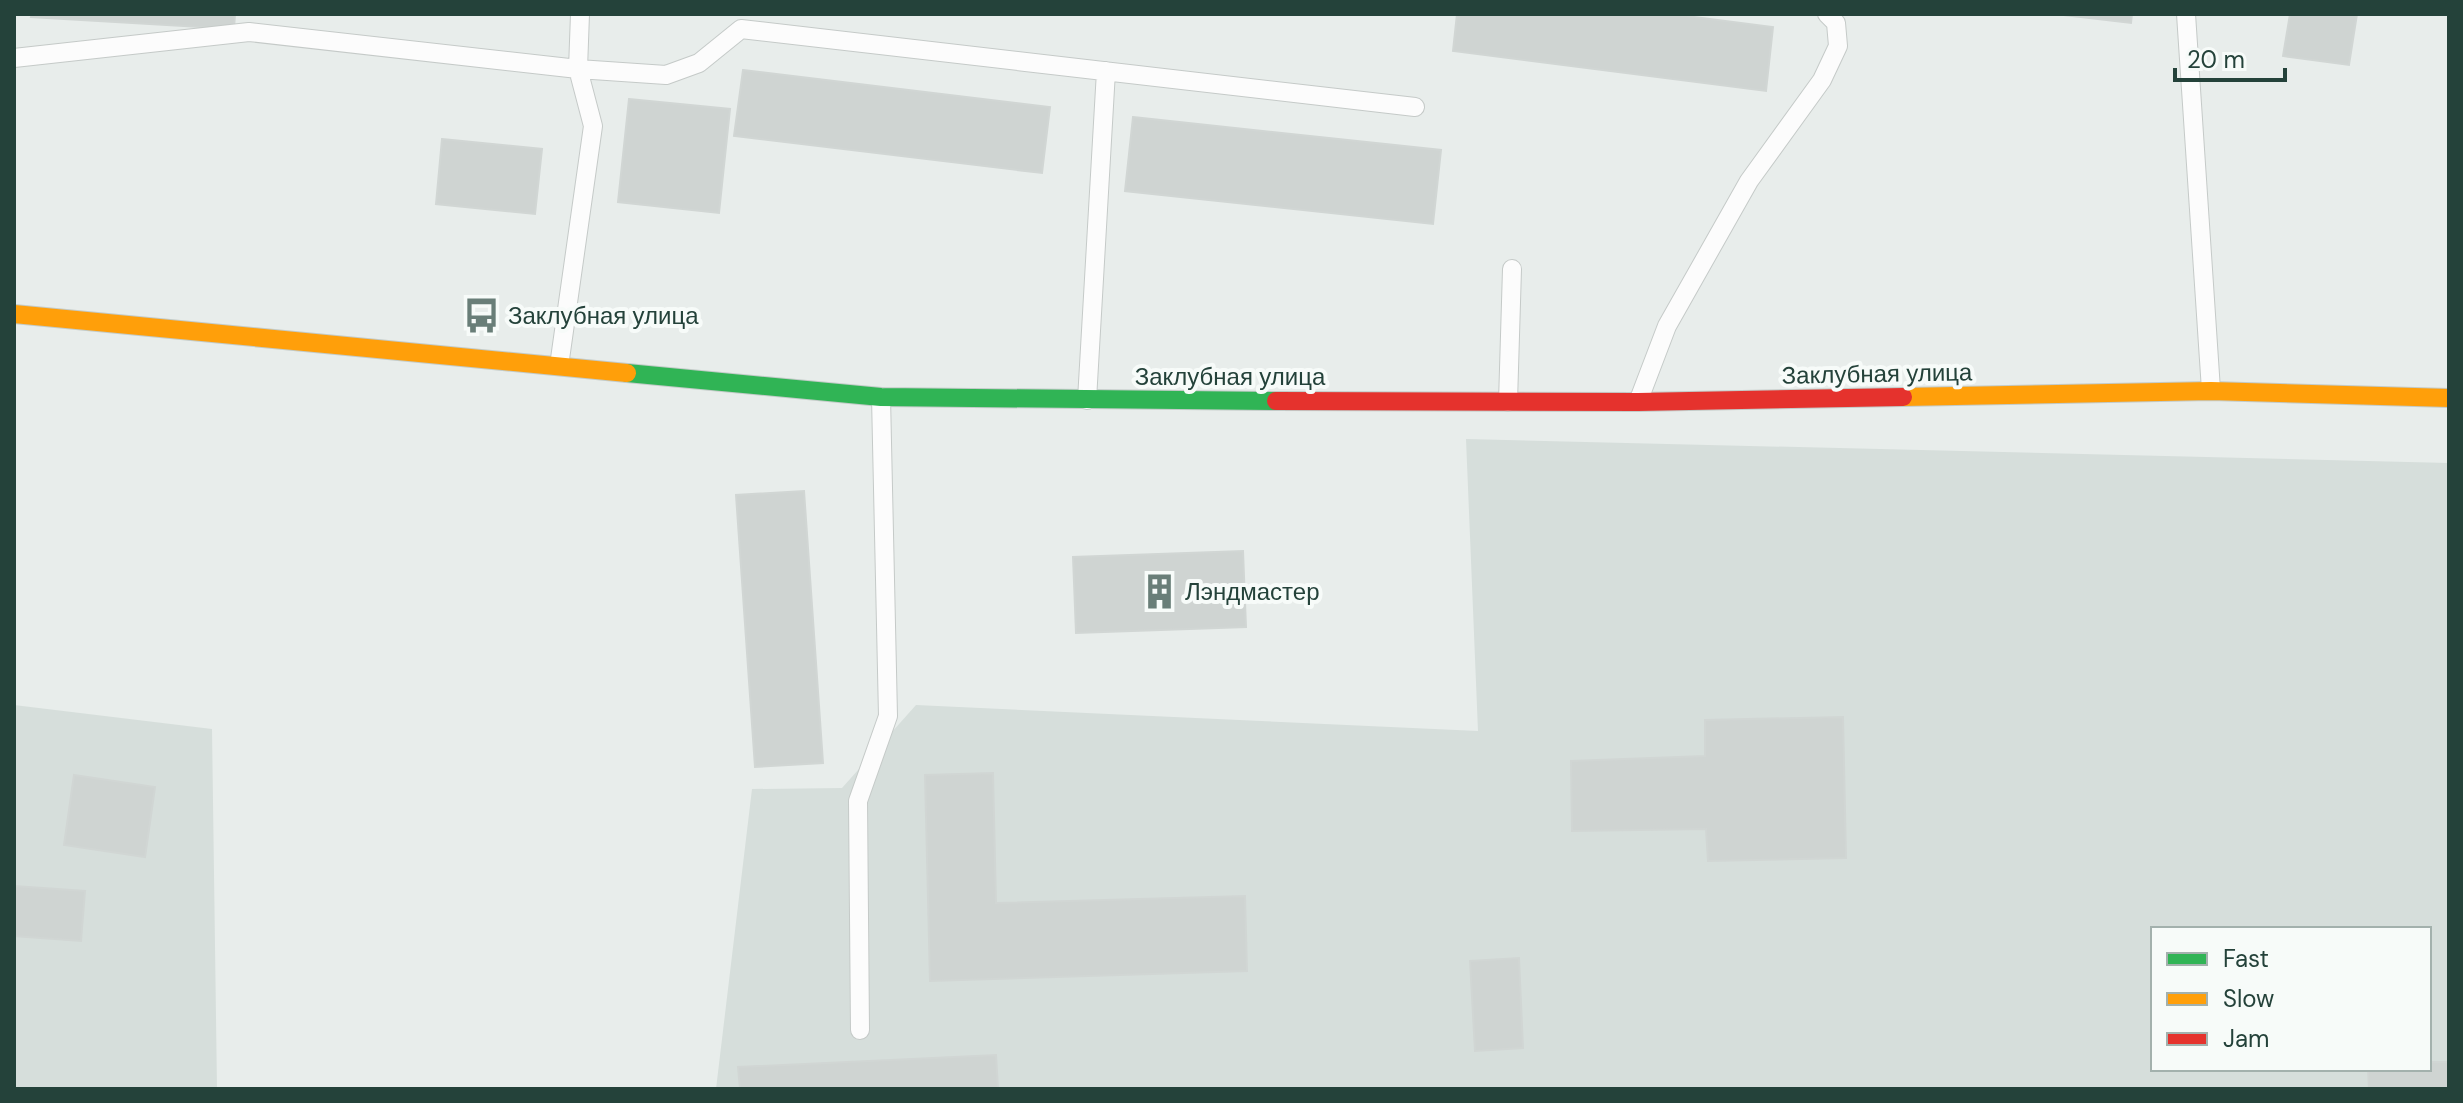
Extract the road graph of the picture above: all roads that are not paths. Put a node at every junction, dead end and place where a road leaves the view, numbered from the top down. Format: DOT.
graph roads {
  1 [pos="580,14"];
  2 [pos="1827,14"];
  3 [pos="2186,14"];
  4 [pos="14,58"];
  5 [pos="578,69"];
  6 [pos="1106,71"];
  7 [pos="1415,107"];
  8 [pos="1512,269"];
  9 [pos="14,314"];
  10 [pos="559,366"];
  11 [pos="2211,391"];
  12 [pos="881,397"];
  13 [pos="2449,398"];
  14 [pos="1087,400"];
  15 [pos="1508,402"];
  16 [pos="1638,402"];
  17 [pos="860,1030"];
  1 -- 5 [label="lane"];
  2 -- 16 [label="lane"];
  3 -- 11 [label="lane"];
  4 -- 5 [label="lane"];
  5 -- 6 [label="lane"];
  5 -- 10 [label="lane"];
  6 -- 7 [label="lane"];
  6 -- 14 [label="lane"];
  8 -- 15 [label="lane"];
  9 -- 10 [label="main road, Заклубная улица"];
  10 -- 12 [label="main road, Заклубная улица"];
  11 -- 13 [label="main road, Заклубная улица"];
  11 -- 16 [label="main road, Заклубная улица"];
  12 -- 14 [label="main road, Заклубная улица"];
  12 -- 17 [label="lane"];
  14 -- 15 [label="main road, Заклубная улица"];
  15 -- 16 [label="main road, Заклубная улица"];
}
